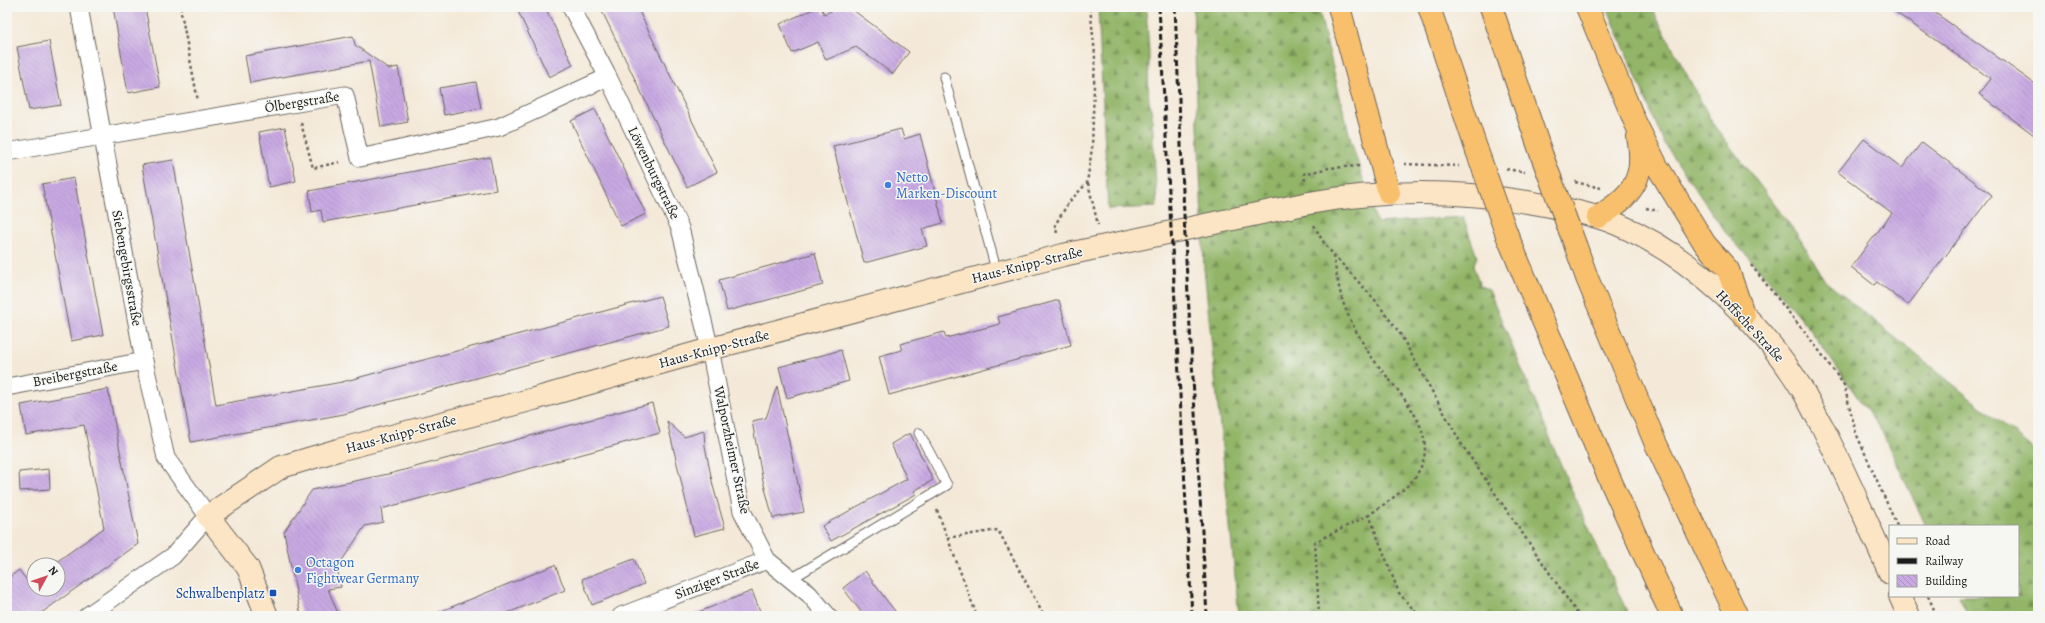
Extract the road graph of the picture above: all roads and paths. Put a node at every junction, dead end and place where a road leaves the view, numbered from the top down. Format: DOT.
graph roads {
  1 [pos="79,7"];
  2 [pos="180,7"];
  3 [pos="571,7"];
  4 [pos="1090,7"];
  5 [pos="1339,7"];
  6 [pos="1429,7"];
  7 [pos="1491,7"];
  8 [pos="1587,7"];
  9 [pos="608,77"];
  10 [pos="944,77"];
  11 [pos="296,103"];
  12 [pos="201,118"];
  13 [pos="1635,122"];
  14 [pos="102,134"];
  15 [pos="7,152"];
  16 [pos="360,158"];
  17 [pos="1088,183"];
  18 [pos="1389,193"];
  19 [pos="1309,203"];
  20 [pos="1598,217"];
  21 [pos="1102,247"];
  22 [pos="1332,253"];
  23 [pos="1063,255"];
  24 [pos="997,273"];
  25 [pos="1744,316"];
  26 [pos="710,349"];
  27 [pos="144,361"];
  28 [pos="7,387"];
  29 [pos="919,433"];
  30 [pos="932,493"];
  31 [pos="1369,515"];
  32 [pos="208,516"];
  33 [pos="947,538"];
  34 [pos="767,560"];
  35 [pos="1889,571"];
  36 [pos="791,579"];
  37 [pos="1900,597"];
  38 [pos="1928,597"];
  39 [pos="87,616"];
  40 [pos="267,616"];
  41 [pos="621,616"];
  42 [pos="828,616"];
  43 [pos="976,616"];
  44 [pos="1044,616"];
  45 [pos="1319,616"];
  46 [pos="1419,616"];
  47 [pos="1579,616"];
  48 [pos="1672,616"];
  49 [pos="1737,616"];
  50 [pos="1909,616"];
  51 [pos="1936,616"];
  1 -- 14 [label="street, Siebengebirgsstraße"];
  2 -- 12 [label="path"];
  3 -- 9 [label="street, Löwenburgstraße"];
  4 -- 17 [label="path"];
  5 -- 18 [label="highway"];
  6 -- 48 [label="highway, bridge"];
  7 -- 49 [label="highway, bridge"];
  8 -- 13 [label="highway"];
  9 -- 16 [label="street"];
  9 -- 26 [label="street, Löwenburgstraße"];
  10 -- 24 [label="lane"];
  11 -- 12 [label="street, Ölbergstraße"];
  11 -- 16 [label="street, Ölbergstraße"];
  11 -- 16 [label="path"];
  12 -- 14 [label="street, Ölbergstraße"];
  13 -- 20 [label="highway"];
  13 -- 25 [label="highway"];
  14 -- 15 [label="street, Ölbergstraße"];
  14 -- 27 [label="street, Siebengebirgsstraße"];
  17 -- 21 [label="path"];
  17 -- 23 [label="path"];
  18 -- 19 [label="street, Haus-Knipp-Straße"];
  18 -- 20 [label="street, Hoffsche Straße"];
  19 -- 21 [label="street, Haus-Knipp-Straße"];
  19 -- 22 [label="path"];
  20 -- 25 [label="street, Hoffsche Straße"];
  21 -- 23 [label="street, Haus-Knipp-Straße"];
  22 -- 31 [label="path"];
  22 -- 47 [label="path"];
  23 -- 24 [label="street, Haus-Knipp-Straße"];
  24 -- 26 [label="street, Haus-Knipp-Straße"];
  25 -- 35 [label="street, Hoffsche Straße"];
  26 -- 32 [label="street, Haus-Knipp-Straße"];
  26 -- 34 [label="street, Walporzheimer Straße"];
  27 -- 28 [label="street, Breibergstraße"];
  27 -- 32 [label="street, Siebengebirgsstraße"];
  29 -- 30 [label="lane"];
  30 -- 33 [label="path"];
  30 -- 36 [label="lane"];
  31 -- 45 [label="path"];
  31 -- 46 [label="path"];
  32 -- 39 [label="street, Haus-Knipp-Straße"];
  32 -- 40 [label="street"];
  33 -- 43 [label="path"];
  33 -- 44 [label="path"];
  34 -- 36 [label="street, Walporzheimer Straße"];
  34 -- 41 [label="street, Sinziger Straße"];
  36 -- 42 [label="street, Walporzheimer Straße"];
  37 -- 50 [label="street"];
  38 -- 51 [label="path"];
}
